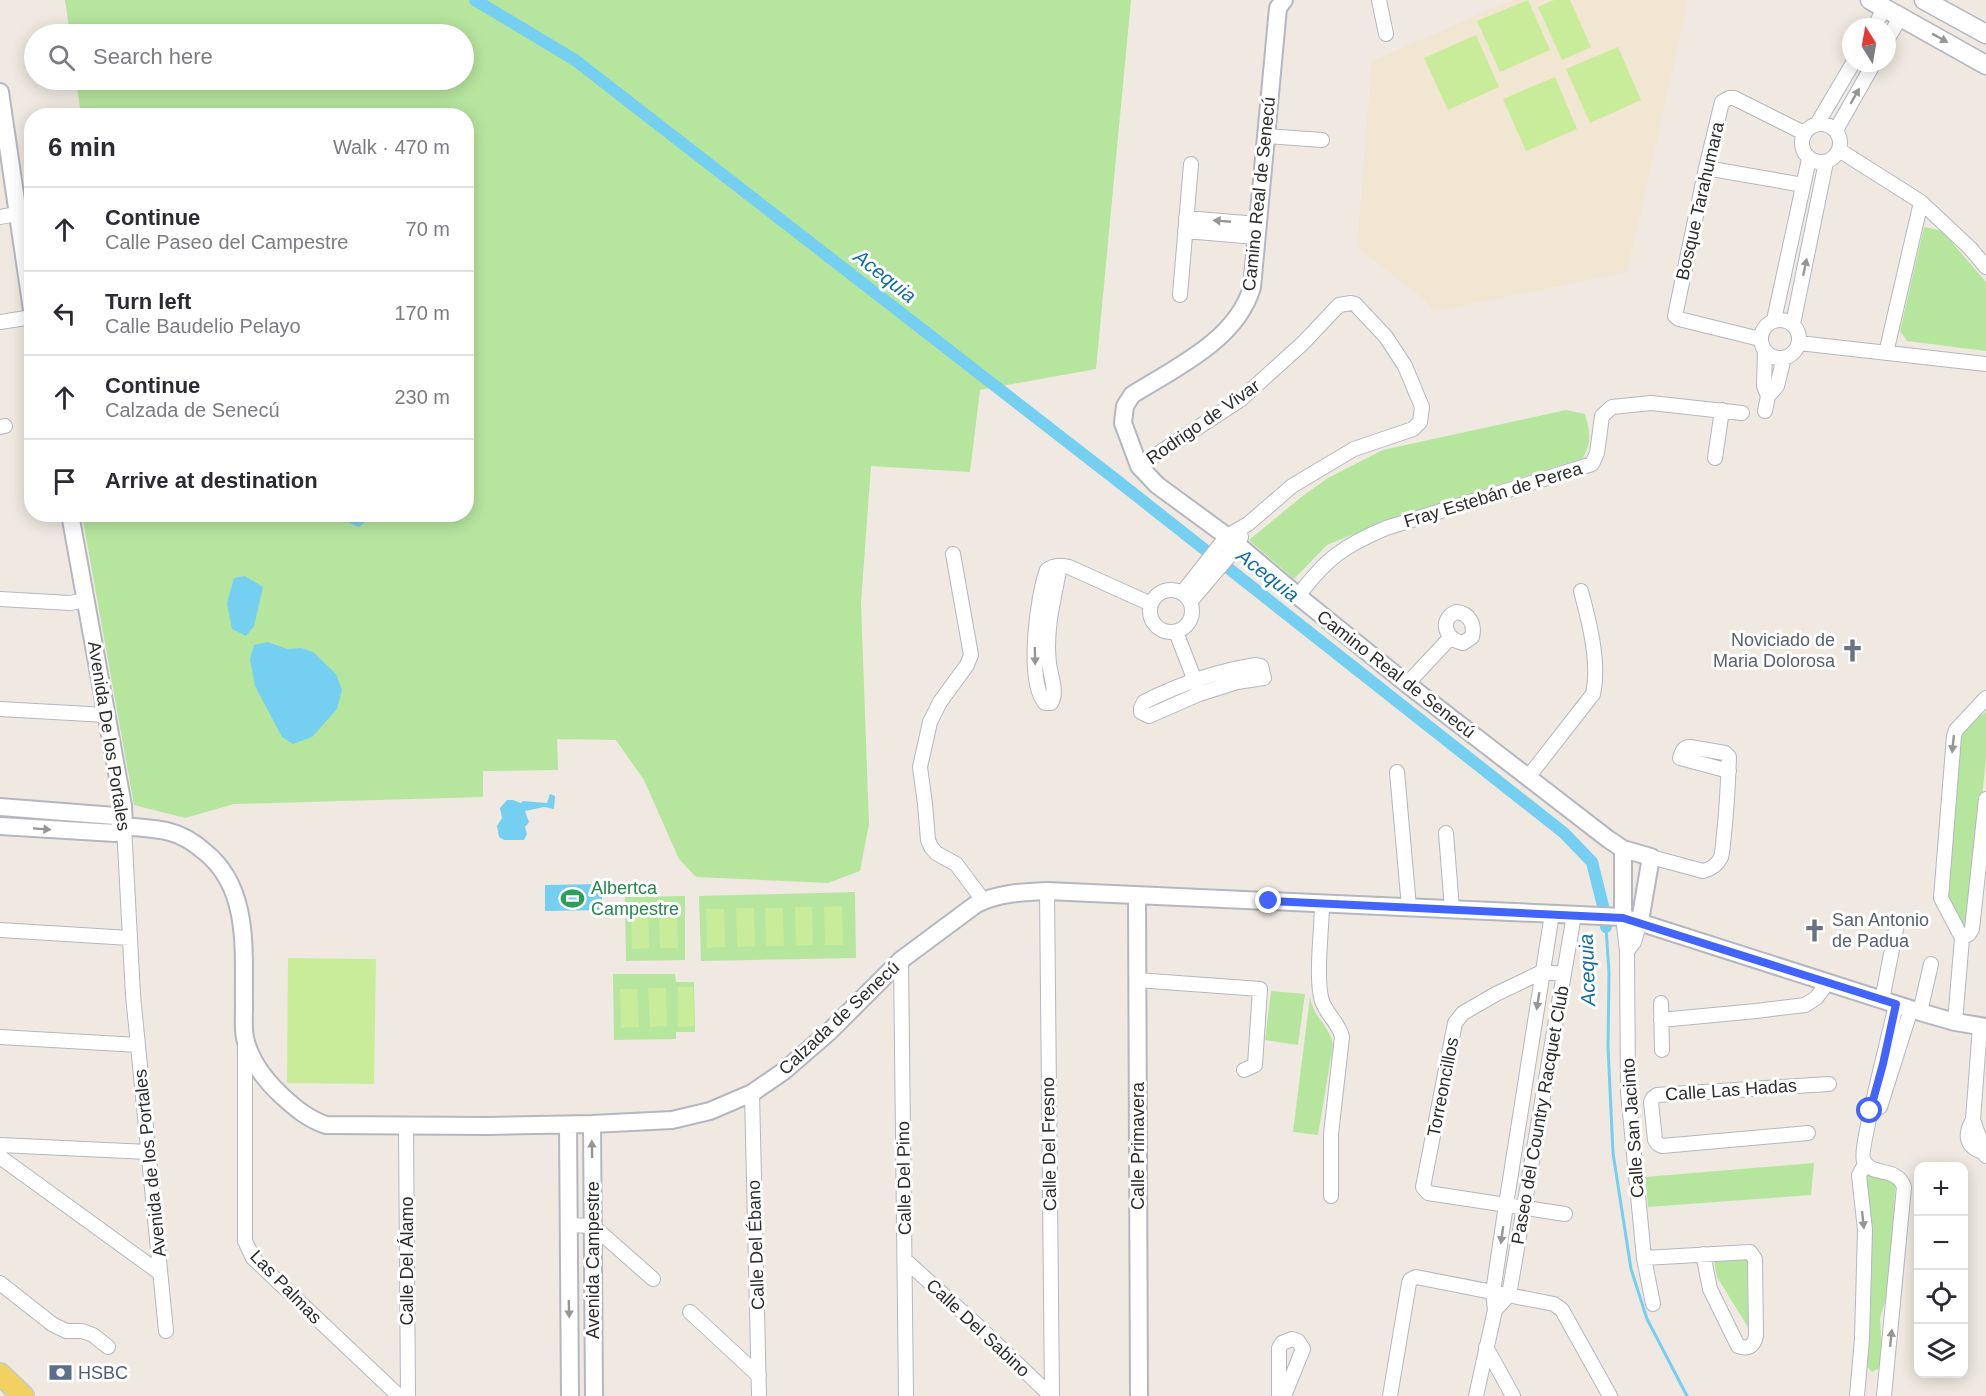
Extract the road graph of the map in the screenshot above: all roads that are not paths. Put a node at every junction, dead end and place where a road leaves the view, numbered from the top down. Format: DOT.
graph roads {
  1 [pos="1284,0"];
  2 [pos="1379,0"];
  3 [pos="1924,0"];
  4 [pos="1885,8"];
  5 [pos="1386,34"];
  6 [pos="1986,34"];
  7 [pos="1986,65"];
  8 [pos="1848,72"];
  9 [pos="1869,72"];
  10 [pos="1,101"];
  11 [pos="1817,124"];
  12 [pos="1836,130"];
  13 [pos="1804,133"];
  14 [pos="1264,136"];
  15 [pos="1323,140"];
  16 [pos="1839,150"];
  17 [pos="1809,159"];
  18 [pos="1826,162"];
  19 [pos="1191,164"];
  20 [pos="1706,168"];
  21 [pos="1803,185"];
  22 [pos="1921,202"];
  23 [pos="8,216"];
  24 [pos="1186,224"];
  25 [pos="1256,230"];
  26 [pos="1986,267"];
  27 [pos="24,279"];
  28 [pos="1180,295"];
  29 [pos="24,318"];
  30 [pos="1774,320"];
  31 [pos="0,322"];
  32 [pos="1793,324"];
  33 [pos="1799,343"];
  34 [pos="1763,345"];
  35 [pos="1886,353"];
  36 [pos="1784,358"];
  37 [pos="1986,364"];
  38 [pos="1768,396"];
  39 [pos="1722,410"];
  40 [pos="1765,411"];
  41 [pos="1742,413"];
  42 [pos="1715,458"];
  43 [pos="1139,466"];
  44 [pos="71,522"];
  45 [pos="1228,545"];
  46 [pos="953,554"];
  47 [pos="1581,591"];
  48 [pos="1298,596"];
  49 [pos="1186,597"];
  50 [pos="0,599"];
  51 [pos="86,600"];
  52 [pos="1151,604"];
  53 [pos="1041,632"];
  54 [pos="1176,632"];
  55 [pos="1450,638"];
  56 [pos="1195,679"];
  57 [pos="1407,684"];
  58 [pos="1199,694"];
  59 [pos="1986,698"];
  60 [pos="0,709"];
  61 [pos="106,716"];
  62 [pos="1729,771"];
  63 [pos="1397,772"];
  64 [pos="1529,776"];
  65 [pos="1986,799"];
  66 [pos="0,807"];
  67 [pos="0,826"];
  68 [pos="124,826"];
  69 [pos="1446,833"];
  70 [pos="1623,849"];
  71 [pos="1651,857"];
  72 [pos="1047,891"];
  73 [pos="1137,896"];
  74 [pos="983,900"];
  75 [pos="1322,903"];
  76 [pos="1409,907"];
  77 [pos="1452,909"];
  78 [pos="1552,914"];
  79 [pos="1574,915"];
  80 [pos="1623,918"];
  81 [pos="1640,921"];
  82 [pos="1897,924"];
  83 [pos="0,930"];
  84 [pos="130,938"];
  85 [pos="1962,938"];
  86 [pos="1627,951"];
  87 [pos="901,960"];
  88 [pos="1931,964"];
  89 [pos="1542,972"];
  90 [pos="1564,974"];
  91 [pos="1137,980"];
  92 [pos="1823,985"];
  93 [pos="133,995"];
  94 [pos="1660,1003"];
  95 [pos="1903,1006"];
  96 [pos="1661,1020"];
  97 [pos="1955,1022"];
  98 [pos="1983,1026"];
  99 [pos="0,1037"];
  100 [pos="245,1037"];
  101 [pos="138,1045"];
  102 [pos="1662,1050"];
  103 [pos="1244,1070"];
  104 [pos="1829,1084"];
  105 [pos="752,1093"];
  106 [pos="1653,1116"];
  107 [pos="1630,1118"];
  108 [pos="592,1124"];
  109 [pos="406,1125"];
  110 [pos="568,1125"];
  111 [pos="1808,1133"];
  112 [pos="0,1144"];
  113 [pos="148,1152"];
  114 [pos="1985,1154"];
  115 [pos="0,1157"];
  116 [pos="1865,1164"];
  117 [pos="1331,1196"];
  118 [pos="1506,1204"];
  119 [pos="1525,1208"];
  120 [pos="1565,1214"];
  121 [pos="568,1225"];
  122 [pos="593,1226"];
  123 [pos="1703,1254"];
  124 [pos="1644,1258"];
  125 [pos="905,1260"];
  126 [pos="569,1270"];
  127 [pos="594,1272"];
  128 [pos="160,1273"];
  129 [pos="653,1279"];
  130 [pos="0,1283"];
  131 [pos="1493,1292"];
  132 [pos="1509,1294"];
  133 [pos="1653,1304"];
  134 [pos="1496,1310"];
  135 [pos="690,1312"];
  136 [pos="166,1331"];
  137 [pos="108,1347"];
  138 [pos="1486,1347"];
  139 [pos="0,1374"];
  140 [pos="759,1376"];
  141 [pos="1858,1394"];
  142 [pos="23,1396"];
  143 [pos="399,1396"];
  144 [pos="408,1396"];
  145 [pos="570,1396"];
  146 [pos="594,1396"];
  147 [pos="759,1396"];
  148 [pos="906,1396"];
  149 [pos="1051,1396"];
  150 [pos="1139,1396"];
  151 [pos="1279,1396"];
  152 [pos="1284,1396"];
  153 [pos="1390,1396"];
  154 [pos="1476,1396"];
  155 [pos="1513,1396"];
  156 [pos="1610,1396"];
  157 [pos="1884,1396"];
  1 -- 14 [label="street, Camino Real de Senecú"];
  2 -- 5 [label="street"];
  3 -- 6 [label="main road"];
  4 -- 7 [label="main road, one-way"];
  8 -- 11 [label="street"];
  12 -- 9 [label="street, one-way"];
  10 -- 23 [label="street"];
  11 -- 12 [label="street"];
  11 -- 13 [label="street"];
  12 -- 16 [label="street"];
  13 -- 17 [label="street"];
  13 -- 20 [label="street, Bosque Tarahumara"];
  14 -- 15 [label="street"];
  14 -- 25 [label="street, Camino Real de Senecú"];
  16 -- 18 [label="street"];
  16 -- 22 [label="street"];
  17 -- 18 [label="street"];
  17 -- 21 [label="street"];
  32 -- 18 [label="street, one-way"];
  19 -- 24 [label="street"];
  20 -- 21 [label="street"];
  20 -- 34 [label="street, Bosque Tarahumara"];
  21 -- 30 [label="street"];
  22 -- 26 [label="street"];
  22 -- 35 [label="street"];
  23 -- 27 [label="street"];
  24 -- 25 [label="street"];
  24 -- 28 [label="street"];
  25 -- 43 [label="street, Camino Real de Senecú"];
  29 -- 31 [label="street"];
  30 -- 32 [label="street"];
  30 -- 34 [label="street"];
  32 -- 33 [label="street"];
  33 -- 35 [label="street"];
  33 -- 36 [label="street"];
  34 -- 36 [label="street"];
  34 -- 38 [label="street"];
  35 -- 37 [label="street"];
  36 -- 38 [label="street"];
  38 -- 40 [label="street"];
  39 -- 41 [label="street, Fray Estebán de Perea"];
  39 -- 42 [label="street"];
  39 -- 48 [label="street, Fray Estebán de Perea"];
  43 -- 45 [label="street, Camino Real de Senecú"];
  43 -- 45 [label="street, Rodrigo de Vivar"];
  44 -- 51 [label="street, Avenida De los Portales"];
  45 -- 48 [label="street, Camino Real de Senecú"];
  45 -- 49 [label="street"];
  46 -- 74 [label="street"];
  47 -- 64 [label="street"];
  48 -- 57 [label="street, Camino Real de Senecú"];
  49 -- 52 [label="street"];
  49 -- 54 [label="street"];
  50 -- 51 [label="street"];
  51 -- 61 [label="street, Avenida De los Portales"];
  52 -- 53 [label="street"];
  52 -- 54 [label="street"];
  54 -- 56 [label="street"];
  55 -- 57 [label="street"];
  56 -- 58 [label="street"];
  56 -- 58 [label="street"];
  56 -- 58 [label="street"];
  57 -- 64 [label="street, Camino Real de Senecú"];
  59 -- 85 [label="street, one-way"];
  60 -- 61 [label="street"];
  61 -- 68 [label="street, Avenida De los Portales"];
  62 -- 71 [label="street"];
  63 -- 76 [label="street"];
  64 -- 70 [label="street, Camino Real de Senecú"];
  65 -- 85 [label="street"];
  66 -- 68 [label="street"];
  67 -- 68 [label="street, one-way"];
  68 -- 84 [label="street, Avenida De los Portales"];
  68 -- 100 [label="street, Calzada de Senecú"];
  69 -- 77 [label="street"];
  70 -- 71 [label="street"];
  70 -- 80 [label="street"];
  71 -- 81 [label="street"];
  72 -- 73 [label="street, Calzada de Senecú"];
  72 -- 74 [label="street, Calzada de Senecú"];
  72 -- 149 [label="street, Calle Del Fresno"];
  73 -- 75 [label="street, Calzada de Senecú"];
  73 -- 91 [label="street, Calle Primavera"];
  74 -- 87 [label="street, Calzada de Senecú"];
  75 -- 76 [label="street, Calzada de Senecú"];
  75 -- 117 [label="street"];
  76 -- 77 [label="street, Calzada de Senecú"];
  77 -- 78 [label="street, Calzada de Senecú"];
  78 -- 79 [label="street, Calzada de Senecú"];
  78 -- 89 [label="street, Paseo del Country Racquet Club"];
  79 -- 80 [label="street, Calzada de Senecú"];
  79 -- 90 [label="street, Paseo del Country Racquet Club"];
  80 -- 81 [label="street, Calzada de Senecú"];
  80 -- 86 [label="street, Calle San Jacinto"];
  81 -- 86 [label="street, Calle San Jacinto"];
  81 -- 92 [label="street, Calzada de Senecú"];
  82 -- 95 [label="street"];
  83 -- 84 [label="street"];
  84 -- 93 [label="street, Avenida De los Portales"];
  85 -- 97 [label="street"];
  86 -- 107 [label="street, Calle San Jacinto"];
  87 -- 105 [label="street, Calzada de Senecú"];
  87 -- 125 [label="street, Calle Del Pino"];
  88 -- 95 [label="street"];
  89 -- 90 [label="street"];
  89 -- 118 [label="street, Paseo del Country Racquet Club, one-way"];
  89 -- 118 [label="street, Torreoncillos"];
  90 -- 119 [label="street, Paseo del Country Racquet Club"];
  91 -- 103 [label="street"];
  91 -- 150 [label="street, Calle Primavera"];
  92 -- 95 [label="street, Calzada de Senecú"];
  92 -- 96 [label="street"];
  93 -- 101 [label="street, Avenida de los Portales"];
  94 -- 96 [label="street"];
  95 -- 97 [label="street, Calzada de Senecú"];
  95 -- 116 [label="street"];
  96 -- 102 [label="street"];
  97 -- 98 [label="street, Calzada de Senecú"];
  98 -- 114 [label="street"];
  99 -- 101 [label="street"];
  100 -- 109 [label="street, Calzada de Senecú"];
  100 -- 143 [label="street, Las Palmas"];
  101 -- 113 [label="street, Avenida de los Portales"];
  104 -- 106 [label="street, Calle Las Hadas"];
  105 -- 108 [label="street, Calzada de Senecú"];
  105 -- 140 [label="street, Calle Del Ébano"];
  106 -- 107 [label="street, Calle Las Hadas"];
  106 -- 111 [label="street, Calle Las Hadas"];
  107 -- 124 [label="street, Calle San Jacinto"];
  108 -- 110 [label="street, Calzada de Senecú"];
  122 -- 108 [label="street, Avenida Campestre, one-way"];
  109 -- 110 [label="street, Calzada de Senecú"];
  109 -- 144 [label="street, Calle Del Álamo"];
  110 -- 121 [label="street, Avenida Campestre"];
  112 -- 113 [label="street"];
  113 -- 128 [label="street, Avenida de los Portales"];
  115 -- 128 [label="street"];
  116 -- 141 [label="street, one-way"];
  157 -- 116 [label="street, one-way"];
  118 -- 119 [label="street"];
  118 -- 131 [label="street, Paseo del Country Racquet Club, one-way"];
  119 -- 120 [label="street"];
  119 -- 132 [label="street, Paseo del Country Racquet Club"];
  121 -- 122 [label="street"];
  121 -- 126 [label="street, Avenida Campestre"];
  122 -- 127 [label="street, Avenida Campestre"];
  122 -- 129 [label="street"];
  123 -- 123 [label="street"];
  123 -- 124 [label="street"];
  124 -- 133 [label="street, Calle San Jacinto"];
  125 -- 148 [label="street, Calle Del Pino"];
  125 -- 149 [label="street, Calle Del Sabino"];
  126 -- 127 [label="street"];
  126 -- 145 [label="street, Avenida Campestre, one-way"];
  127 -- 146 [label="street, Avenida Campestre"];
  128 -- 136 [label="street, Avenida de los Portales"];
  130 -- 137 [label="street"];
  131 -- 132 [label="street"];
  131 -- 134 [label="street, Paseo del Country Racquet Club"];
  131 -- 153 [label="street"];
  132 -- 134 [label="street, Paseo del Country Racquet Club"];
  132 -- 156 [label="street"];
  134 -- 138 [label="street, Paseo del Country Racquet Club"];
  135 -- 140 [label="street"];
  138 -- 154 [label="street, Paseo del Country Racquet Club"];
  138 -- 155 [label="street"];
  139 -- 142 [label="main road"];
  140 -- 147 [label="street, Calle Del Ébano"];
  141 -- 157 [label="street"];
  151 -- 152 [label="street"];
}
